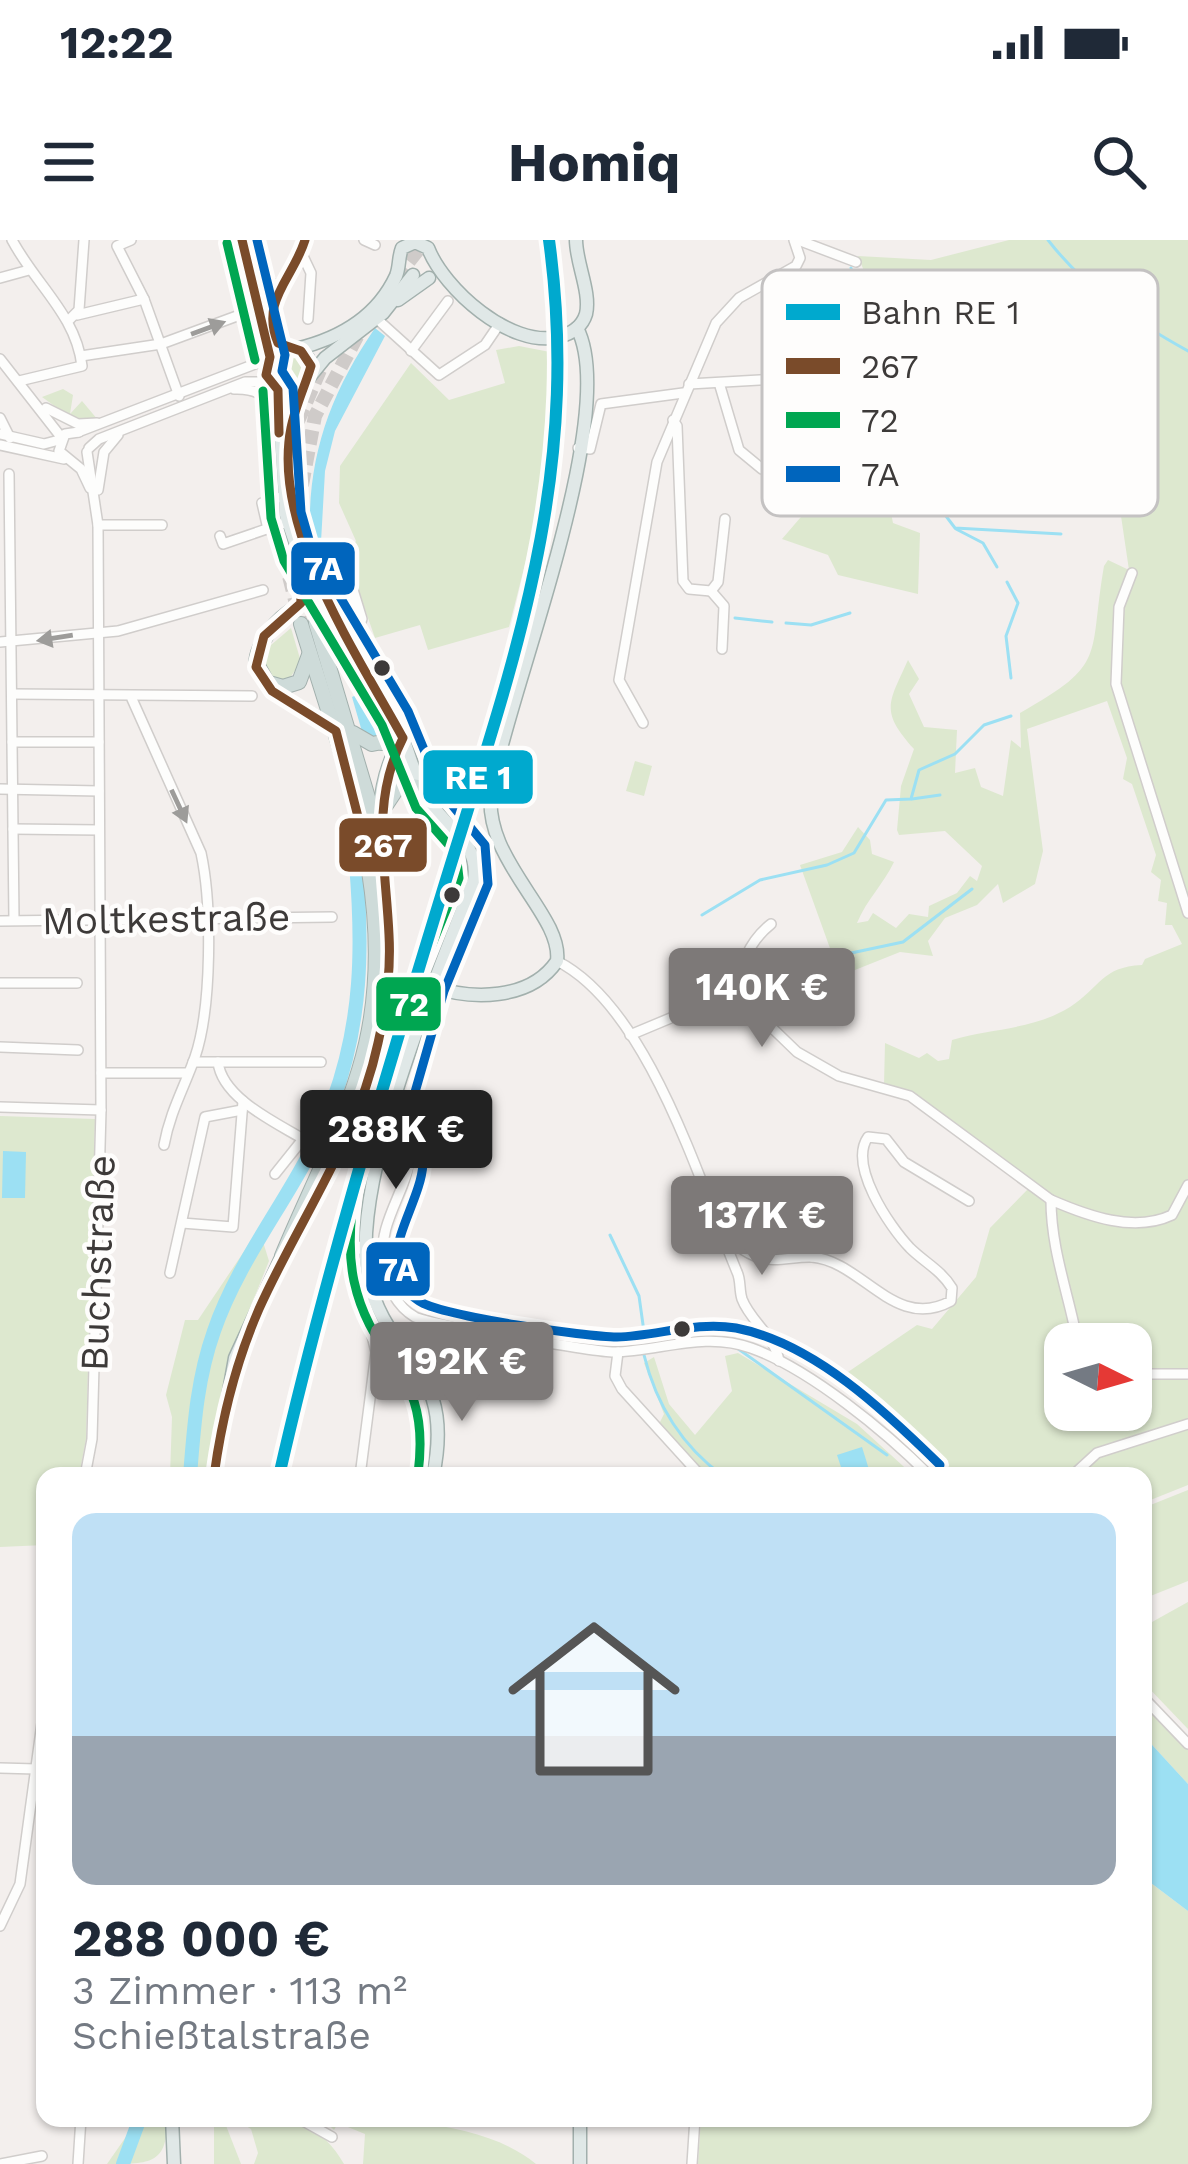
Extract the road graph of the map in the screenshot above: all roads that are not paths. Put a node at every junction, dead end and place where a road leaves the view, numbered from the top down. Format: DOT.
graph roads {
  1 [pos="12,240"];
  2 [pos="131,240"];
  3 [pos="242,240"];
  4 [pos="305,240"];
  5 [pos="576,240"];
  6 [pos="796,240"];
  7 [pos="84,241"];
  8 [pos="418,241"];
  9 [pos="432,252"];
  10 [pos="302,254"];
  11 [pos="856,262"];
  12 [pos="400,265"];
  13 [pos="28,270"];
  14 [pos="789,270"];
  15 [pos="420,276"];
  16 [pos="0,278"];
  17 [pos="256,282"];
  18 [pos="277,285"];
  19 [pos="762,285"];
  20 [pos="454,297"];
  21 [pos="144,299"];
  22 [pos="256,309"];
  23 [pos="380,316"];
  24 [pos="74,317"];
  25 [pos="308,319"];
  26 [pos="500,322"];
  27 [pos="577,328"];
  28 [pos="158,343"];
  29 [pos="291,348"];
  30 [pos="411,351"];
  31 [pos="80,356"];
  32 [pos="0,359"];
  33 [pos="267,360"];
  34 [pos="310,375"];
  35 [pos="19,381"];
  36 [pos="762,381"];
  37 [pos="273,386"];
  38 [pos="720,386"];
  39 [pos="686,388"];
  40 [pos="299,390"];
  41 [pos="223,391"];
  42 [pos="179,396"];
  43 [pos="41,406"];
  44 [pos="123,417"];
  45 [pos="0,418"];
  46 [pos="673,420"];
  47 [pos="122,431"];
  48 [pos="76,432"];
  49 [pos="279,438"];
  50 [pos="3,439"];
  51 [pos="60,439"];
  52 [pos="34,442"];
  53 [pos="578,448"];
  54 [pos="88,450"];
  55 [pos="69,460"];
  56 [pos="762,469"];
  57 [pos="9,473"];
  58 [pos="284,496"];
  59 [pos="97,505"];
  60 [pos="725,519"];
  61 [pos="287,521"];
  62 [pos="98,525"];
  63 [pos="162,525"];
  64 [pos="268,530"];
  65 [pos="220,536"];
  66 [pos="301,550"];
  67 [pos="1132,573"];
  68 [pos="263,590"];
  69 [pos="711,591"];
  70 [pos="328,601"];
  71 [pos="302,603"];
  72 [pos="280,623"];
  73 [pos="98,632"];
  74 [pos="6,644"];
  75 [pos="351,644"];
  76 [pos="309,650"];
  77 [pos="722,650"];
  78 [pos="261,679"];
  79 [pos="12,694"];
  80 [pos="99,695"];
  81 [pos="252,696"];
  82 [pos="132,699"];
  83 [pos="395,718"];
  84 [pos="643,723"];
  85 [pos="342,728"];
  86 [pos="403,738"];
  87 [pos="12,742"];
  88 [pos="99,742"];
  89 [pos="374,743"];
  90 [pos="423,788"];
  91 [pos="0,789"];
  92 [pos="13,790"];
  93 [pos="99,791"];
  94 [pos="381,818"];
  95 [pos="13,829"];
  96 [pos="100,830"];
  97 [pos="383,862"];
  98 [pos="1188,913"];
  99 [pos="332,916"];
  100 [pos="206,918"];
  101 [pos="100,919"];
  102 [pos="14,920"];
  103 [pos="0,921"];
  104 [pos="771,924"];
  105 [pos="556,961"];
  106 [pos="0,983"];
  107 [pos="100,983"];
  108 [pos="430,986"];
  109 [pos="732,1011"];
  110 [pos="630,1035"];
  111 [pos="0,1047"];
  112 [pos="100,1050"];
  113 [pos="218,1062"];
  114 [pos="321,1062"];
  115 [pos="190,1067"];
  116 [pos="101,1073"];
  117 [pos="243,1105"];
  118 [pos="0,1107"];
  119 [pos="101,1110"];
  120 [pos="388,1133"];
  121 [pos="164,1144"];
  122 [pos="275,1174"];
  123 [pos="1188,1185"];
  124 [pos="767,1189"];
  125 [pos="1051,1200"];
  126 [pos="969,1201"];
  127 [pos="715,1217"];
  128 [pos="182,1223"];
  129 [pos="364,1244"];
  130 [pos="282,1256"];
  131 [pos="812,1257"];
  132 [pos="170,1273"];
  133 [pos="1073,1323"];
  134 [pos="618,1352"];
  135 [pos="778,1361"];
  136 [pos="1152,1374"];
  137 [pos="1188,1374"];
  138 [pos="1188,1424"];
  139 [pos="87,1467"];
  140 [pos="216,1467"];
  141 [pos="362,1467"];
  142 [pos="435,1467"];
  143 [pos="693,1467"];
  144 [pos="919,1467"];
  145 [pos="1082,1467"];
  146 [pos="1152,1706"];
  147 [pos="1188,1744"];
  148 [pos="0,1768"];
  149 [pos="36,1769"];
  150 [pos="0,1926"];
  151 [pos="80,2127"];
  152 [pos="172,2127"];
  153 [pos="321,2127"];
  154 [pos="580,2127"];
  155 [pos="694,2127"];
  156 [pos="332,2137"];
  157 [pos="42,2156"];
  158 [pos="0,2164"];
  159 [pos="78,2164"];
  160 [pos="174,2164"];
  161 [pos="580,2164"];
  162 [pos="692,2164"];
  1 -- 13 [label="street"];
  2 -- 21 [label="street"];
  3 -- 17 [label="street"];
  4 -- 10 [label="street"];
  5 -- 27 [label="main road"];
  6 -- 11 [label="street"];
  6 -- 14 [label="street"];
  7 -- 24 [label="street"];
  8 -- 9 [label="main road"];
  8 -- 12 [label="main road"];
  9 -- 15 [label="main road"];
  9 -- 20 [label="main road"];
  10 -- 18 [label="street"];
  10 -- 25 [label="street"];
  12 -- 15 [label="main road"];
  12 -- 29 [label="main road"];
  13 -- 16 [label="street"];
  13 -- 24 [label="street"];
  15 -- 20 [label="main road"];
  15 -- 23 [label="main road"];
  17 -- 18 [label="street"];
  17 -- 22 [label="street"];
  18 -- 29 [label="street"];
  19 -- 39 [label="street"];
  20 -- 26 [label="main road"];
  20 -- 30 [label="street"];
  21 -- 24 [label="street"];
  21 -- 28 [label="street"];
  28 -- 22 [label="street, one-way"];
  22 -- 33 [label="street"];
  23 -- 30 [label="street"];
  23 -- 34 [label="main road"];
  24 -- 31 [label="street"];
  26 -- 27 [label="main road"];
  26 -- 30 [label="street"];
  27 -- 53 [label="main road"];
  28 -- 31 [label="street"];
  28 -- 42 [label="street"];
  29 -- 33 [label="main road"];
  29 -- 34 [label="main road"];
  31 -- 35 [label="street"];
  32 -- 35 [label="street"];
  33 -- 37 [label="main road"];
  33 -- 42 [label="street"];
  34 -- 40 [label="main road"];
  35 -- 43 [label="street"];
  36 -- 38 [label="street"];
  37 -- 40 [label="main road"];
  37 -- 41 [label="street"];
  37 -- 49 [label="main road"];
  38 -- 39 [label="street"];
  38 -- 56 [label="street"];
  39 -- 46 [label="street"];
  39 -- 53 [label="street"];
  40 -- 66 [label="main road"];
  41 -- 47 [label="street"];
  41 -- 49 [label="street"];
  42 -- 44 [label="street"];
  43 -- 44 [label="street"];
  43 -- 48 [label="street"];
  43 -- 51 [label="street, Buchstraße"];
  43 -- 52 [label="street"];
  44 -- 48 [label="street"];
  45 -- 50 [label="street"];
  46 -- 69 [label="street"];
  46 -- 84 [label="street"];
  47 -- 54 [label="street"];
  47 -- 59 [label="street"];
  48 -- 51 [label="street"];
  48 -- 54 [label="street"];
  49 -- 58 [label="main road"];
  50 -- 52 [label="street"];
  50 -- 55 [label="street"];
  51 -- 52 [label="street"];
  51 -- 55 [label="street, Buchstraße"];
  53 -- 105 [label="main road"];
  54 -- 55 [label="street"];
  54 -- 59 [label="street, Buchstraße"];
  55 -- 59 [label="street, Buchstraße"];
  57 -- 74 [label="street"];
  58 -- 61 [label="main road"];
  58 -- 64 [label="street"];
  59 -- 62 [label="street, Buchstraße"];
  60 -- 69 [label="street"];
  61 -- 64 [label="street"];
  61 -- 66 [label="main road"];
  62 -- 63 [label="street"];
  62 -- 73 [label="street, Buchstraße"];
  64 -- 65 [label="street"];
  66 -- 70 [label="main road"];
  66 -- 71 [label="highway"];
  66 -- 75 [label="street"];
  67 -- 98 [label="street"];
  68 -- 73 [label="street"];
  69 -- 77 [label="street"];
  70 -- 71 [label="highway"];
  70 -- 72 [label="highway"];
  70 -- 75 [label="main road"];
  71 -- 72 [label="highway"];
  72 -- 78 [label="highway"];
  73 -- 74 [label="street, one-way"];
  73 -- 80 [label="street, Buchstraße"];
  74 -- 79 [label="street"];
  75 -- 83 [label="main road"];
  76 -- 78 [label="highway"];
  76 -- 85 [label="highway"];
  76 -- 85 [label="highway"];
  78 -- 85 [label="highway"];
  79 -- 80 [label="street"];
  79 -- 87 [label="street"];
  80 -- 82 [label="street"];
  80 -- 88 [label="street, Buchstraße"];
  81 -- 82 [label="street"];
  82 -- 100 [label="street, one-way"];
  83 -- 86 [label="main road"];
  83 -- 89 [label="highway"];
  85 -- 89 [label="highway"];
  85 -- 97 [label="highway"];
  85 -- 130 [label="highway"];
  86 -- 89 [label="highway"];
  86 -- 90 [label="main road"];
  86 -- 94 [label="highway"];
  87 -- 88 [label="street"];
  87 -- 92 [label="street"];
  88 -- 93 [label="street, Buchstraße"];
  90 -- 94 [label="highway"];
  90 -- 108 [label="main road"];
  91 -- 92 [label="street"];
  92 -- 93 [label="street"];
  92 -- 95 [label="street"];
  93 -- 96 [label="street, Buchstraße"];
  94 -- 97 [label="highway"];
  95 -- 96 [label="street"];
  95 -- 102 [label="street"];
  96 -- 101 [label="street, Buchstraße"];
  97 -- 130 [label="highway"];
  99 -- 100 [label="street, Moltkestraße"];
  100 -- 101 [label="street, Moltkestraße"];
  100 -- 115 [label="street"];
  101 -- 102 [label="street, Moltkestraße"];
  101 -- 107 [label="street, Buchstraße"];
  102 -- 103 [label="street, Moltkestraße"];
  104 -- 109 [label="street"];
  105 -- 108 [label="main road"];
  105 -- 110 [label="street"];
  106 -- 107 [label="street"];
  107 -- 112 [label="street, Buchstraße"];
  108 -- 120 [label="main road"];
  109 -- 110 [label="street"];
  109 -- 125 [label="street"];
  110 -- 127 [label="street"];
  111 -- 112 [label="street"];
  112 -- 116 [label="street, Buchstraße"];
  113 -- 114 [label="street"];
  113 -- 115 [label="street"];
  113 -- 117 [label="street"];
  115 -- 116 [label="street"];
  115 -- 121 [label="street"];
  116 -- 119 [label="street, Buchstraße"];
  117 -- 122 [label="street"];
  117 -- 128 [label="street"];
  117 -- 128 [label="street"];
  118 -- 119 [label="street"];
  119 -- 139 [label="street, Buchstraße"];
  120 -- 129 [label="main road"];
  120 -- 134 [label="street"];
  123 -- 125 [label="street"];
  124 -- 131 [label="street"];
  125 -- 133 [label="street"];
  126 -- 131 [label="street"];
  127 -- 131 [label="street"];
  127 -- 135 [label="street"];
  128 -- 132 [label="street"];
  129 -- 141 [label="street"];
  129 -- 142 [label="main road"];
  130 -- 140 [label="main road"];
  134 -- 135 [label="street"];
  134 -- 143 [label="street"];
  135 -- 144 [label="street"];
  136 -- 137 [label="street"];
  138 -- 145 [label="street"];
  146 -- 147 [label="street"];
  148 -- 149 [label="street"];
  149 -- 150 [label="street"];
  151 -- 159 [label="street"];
  152 -- 160 [label="main road"];
  153 -- 156 [label="street"];
  154 -- 161 [label="main road"];
  155 -- 162 [label="street"];
  157 -- 158 [label="street"];
}
